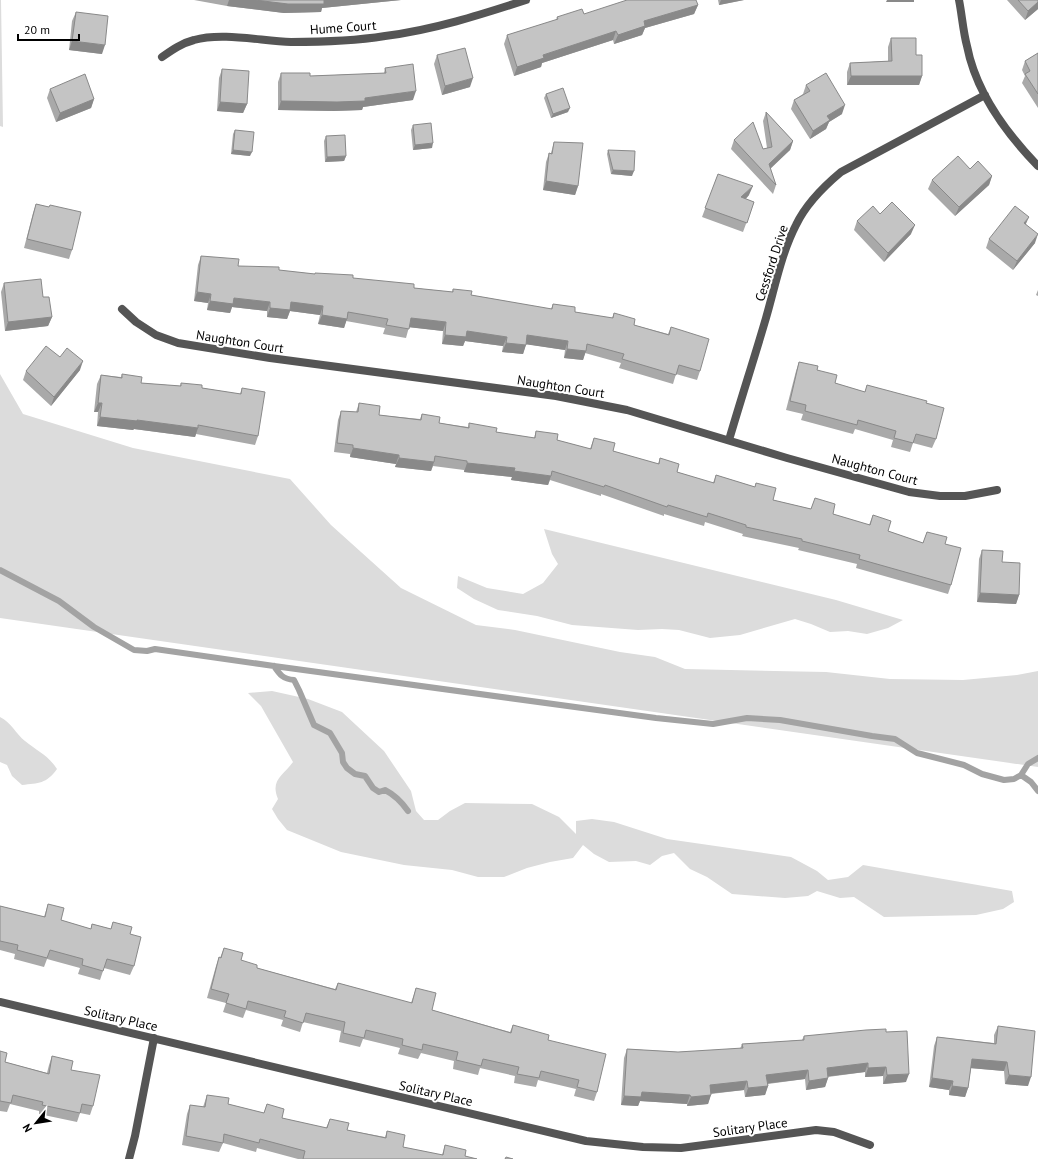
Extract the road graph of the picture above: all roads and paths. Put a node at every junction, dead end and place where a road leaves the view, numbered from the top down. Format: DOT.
graph roads {
  1 [pos="526,0"];
  2 [pos="960,0"];
  3 [pos="162,57"];
  4 [pos="985,95"];
  5 [pos="1038,166"];
  6 [pos="122,309"];
  7 [pos="729,440"];
  8 [pos="997,490"];
  9 [pos="0,1002"];
  10 [pos="154,1038"];
  11 [pos="870,1145"];
  12 [pos="129,1159"];
  1 -- 3 [label="street, Hume Court"];
  2 -- 4 [label="street"];
  4 -- 5 [label="street"];
  4 -- 7 [label="street, Cessford Drive"];
  6 -- 7 [label="street, Naughton Court"];
  7 -- 8 [label="street, Naughton Court"];
  9 -- 10 [label="street, Solitary Place"];
  10 -- 11 [label="street, Solitary Place"];
  10 -- 12 [label="street"];
}
